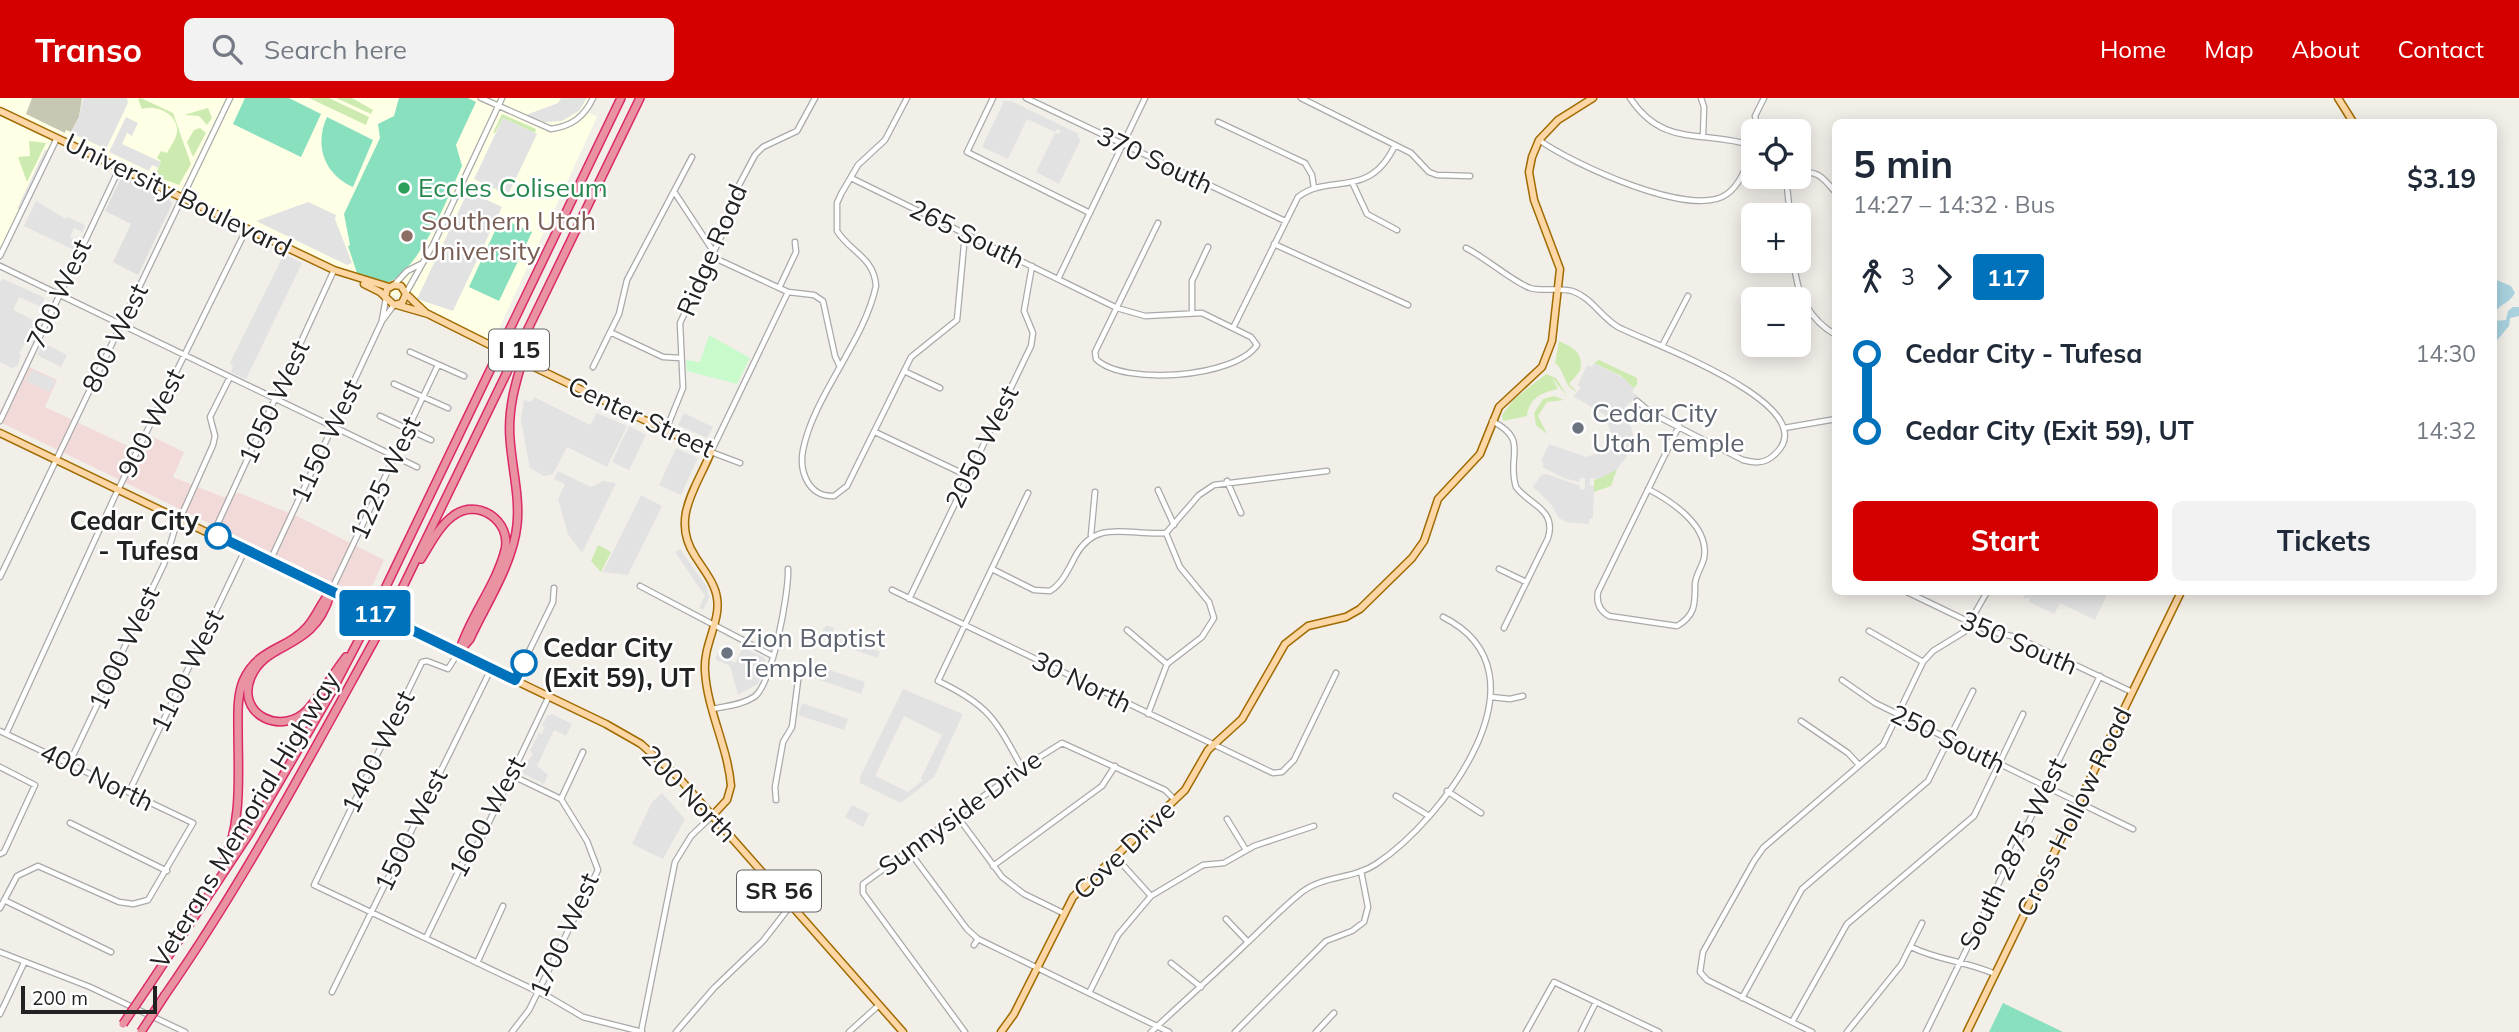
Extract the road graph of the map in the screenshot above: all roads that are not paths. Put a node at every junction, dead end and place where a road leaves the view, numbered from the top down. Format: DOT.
graph roads {
  1 [pos="230,98"];
  2 [pos="481,98"];
  3 [pos="502,98"];
  4 [pos="593,98"];
  5 [pos="621,98"];
  6 [pos="640,98"];
  7 [pos="815,98"];
  8 [pos="907,98"];
  9 [pos="993,98"];
  10 [pos="1026,98"];
  11 [pos="1145,98"];
  12 [pos="1301,98"];
  13 [pos="1592,98"];
  14 [pos="1630,98"];
  15 [pos="1700,98"];
  16 [pos="1764,98"];
  17 [pos="2339,98"];
  18 [pos="498,106"];
  19 [pos="0,111"];
  20 [pos="1756,119"];
  21 [pos="2351,119"];
  22 [pos="1218,122"];
  23 [pos="1703,135"];
  24 [pos="57,137"];
  25 [pos="1539,140"];
  26 [pos="1741,142"];
  27 [pos="1122,145"];
  28 [pos="1395,145"];
  29 [pos="692,156"];
  30 [pos="120,167"];
  31 [pos="1811,172"];
  32 [pos="1741,175"];
  33 [pos="1470,176"];
  34 [pos="850,178"];
  35 [pos="1353,184"];
  36 [pos="1314,188"];
  37 [pos="1832,189"];
  38 [pos="674,193"];
  39 [pos="182,197"];
  40 [pos="1090,212"];
  41 [pos="1285,221"];
  42 [pos="1158,223"];
  43 [pos="247,228"];
  44 [pos="1397,230"];
  45 [pos="965,234"];
  46 [pos="795,242"];
  47 [pos="1274,244"];
  48 [pos="1208,247"];
  49 [pos="1466,248"];
  50 [pos="713,253"];
  51 [pos="0,256"];
  52 [pos="422,264"];
  53 [pos="0,266"];
  54 [pos="1032,266"];
  55 [pos="334,270"];
  56 [pos="1795,273"];
  57 [pos="356,279"];
  58 [pos="1058,279"];
  59 [pos="391,286"];
  60 [pos="779,288"];
  61 [pos="1559,289"];
  62 [pos="788,292"];
  63 [pos="406,294"];
  64 [pos="58,295"];
  65 [pos="1688,296"];
  66 [pos="386,297"];
  67 [pos="396,305"];
  68 [pos="1408,305"];
  69 [pos="1117,308"];
  70 [pos="1192,312"];
  71 [pos="428,314"];
  72 [pos="536,315"];
  73 [pos="382,321"];
  74 [pos="121,325"];
  75 [pos="1233,328"];
  76 [pos="610,332"];
  77 [pos="1832,332"];
  78 [pos="1661,346"];
  79 [pos="410,352"];
  80 [pos="184,356"];
  81 [pos="681,358"];
  82 [pos="438,365"];
  83 [pos="840,367"];
  84 [pos="593,368"];
  85 [pos="904,371"];
  86 [pos="464,376"];
  87 [pos="230,377"];
  88 [pos="394,384"];
  89 [pos="940,388"];
  90 [pos="423,397"];
  91 [pos="274,399"];
  92 [pos="1637,401"];
  93 [pos="448,408"];
  94 [pos="380,416"];
  95 [pos="1832,420"];
  96 [pos="0,421"];
  97 [pos="1492,421"];
  98 [pos="1679,426"];
  99 [pos="332,427"];
  100 [pos="1784,428"];
  101 [pos="408,429"];
  102 [pos="666,430"];
  103 [pos="875,432"];
  104 [pos="0,433"];
  105 [pos="431,440"];
  106 [pos="711,452"];
  107 [pos="395,457"];
  108 [pos="56,460"];
  109 [pos="740,463"];
  110 [pos="417,467"];
  111 [pos="1327,471"];
  112 [pos="968,476"];
  113 [pos="1227,481"];
  114 [pos="119,489"];
  115 [pos="1648,489"];
  116 [pos="1158,490"];
  117 [pos="1095,492"];
  118 [pos="1028,493"];
  119 [pos="1241,513"];
  120 [pos="181,518"];
  121 [pos="1174,525"];
  122 [pos="1166,533"];
  123 [pos="213,534"];
  124 [pos="1091,535"];
  125 [pos="245,550"];
  126 [pos="270,561"];
  127 [pos="788,569"];
  128 [pos="992,569"];
  129 [pos="1499,569"];
  130 [pos="0,578"];
  131 [pos="1526,582"];
  132 [pos="640,586"];
  133 [pos="403,588"];
  134 [pos="554,588"];
  135 [pos="892,590"];
  136 [pos="331,591"];
  137 [pos="1913,595"];
  138 [pos="1986,595"];
  139 [pos="2180,595"];
  140 [pos="909,599"];
  141 [pos="1443,617"];
  142 [pos="1971,624"];
  143 [pos="713,625"];
  144 [pos="964,626"];
  145 [pos="1504,628"];
  146 [pos="1127,630"];
  147 [pos="1869,631"];
  148 [pos="359,638"];
  149 [pos="458,653"];
  150 [pos="774,656"];
  151 [pos="1923,662"];
  152 [pos="1167,664"];
  153 [pos="800,665"];
  154 [pos="491,669"];
  155 [pos="1336,673"];
  156 [pos="2100,677"];
  157 [pos="515,680"];
  158 [pos="1842,680"];
  159 [pos="1973,691"];
  160 [pos="2132,692"];
  161 [pos="549,696"];
  162 [pos="1524,696"];
  163 [pos="1491,697"];
  164 [pos="713,709"];
  165 [pos="1149,714"];
  166 [pos="1898,714"];
  167 [pos="2023,714"];
  168 [pos="1801,721"];
  169 [pos="3,733"];
  170 [pos="1949,739"];
  171 [pos="1213,746"];
  172 [pos="583,752"];
  173 [pos="69,764"];
  174 [pos="2000,764"];
  175 [pos="1859,765"];
  176 [pos="1115,766"];
  177 [pos="2,768"];
  178 [pos="1021,768"];
  179 [pos="511,775"];
  180 [pos="0,777"];
  181 [pos="2046,786"];
  182 [pos="1447,791"];
  183 [pos="129,792"];
  184 [pos="1396,796"];
  185 [pos="561,799"];
  186 [pos="776,800"];
  187 [pos="1175,800"];
  188 [pos="2079,803"];
  189 [pos="1481,813"];
  190 [pos="712,816"];
  191 [pos="957,816"];
  192 [pos="1429,816"];
  193 [pos="1227,819"];
  194 [pos="70,823"];
  195 [pos="1314,826"];
  196 [pos="2133,829"];
  197 [pos="1246,850"];
  198 [pos="909,851"];
  199 [pos="0,853"];
  200 [pos="1114,855"];
  201 [pos="993,866"];
  202 [pos="167,871"];
  203 [pos="1361,871"];
  204 [pos="1151,896"];
  205 [pos="4,900"];
  206 [pos="791,905"];
  207 [pos="503,906"];
  208 [pos="0,908"];
  209 [pos="371,912"];
  210 [pos="195,913"];
  211 [pos="1063,913"];
  212 [pos="1226,919"];
  213 [pos="1922,923"];
  214 [pos="426,938"];
  215 [pos="978,939"];
  216 [pos="1248,942"];
  217 [pos="974,945"];
  218 [pos="1911,947"];
  219 [pos="0,952"];
  220 [pos="111,952"];
  221 [pos="1961,962"];
  222 [pos="24,963"];
  223 [pos="477,963"];
  224 [pos="1171,963"];
  225 [pos="1037,968"];
  226 [pos="1996,974"];
  227 [pos="1200,988"];
  228 [pos="332,992"];
  229 [pos="538,992"];
  230 [pos="1089,993"];
  231 [pos="1742,998"];
  232 [pos="1597,1002"];
  233 [pos="878,1005"];
  234 [pos="1335,1013"];
  235 [pos="0,1014"];
  236 [pos="1792,1022"];
  237 [pos="1644,1024"];
  238 [pos="1157,1026"];
  239 [pos="118,1032"];
  240 [pos="140,1032"];
  241 [pos="185,1032"];
  242 [pos="512,1032"];
  243 [pos="641,1032"];
  244 [pos="676,1032"];
  245 [pos="849,1032"];
  246 [pos="903,1032"];
  247 [pos="965,1032"];
  248 [pos="1001,1032"];
  249 [pos="1151,1032"];
  250 [pos="1170,1032"];
  251 [pos="1235,1032"];
  252 [pos="1315,1032"];
  253 [pos="1526,1032"];
  254 [pos="1581,1032"];
  255 [pos="1640,1032"];
  256 [pos="1659,1032"];
  257 [pos="1812,1032"];
  258 [pos="1847,1032"];
  259 [pos="1926,1032"];
  260 [pos="1967,1032"];
  1 -- 39 [label="street, 800 West"];
  2 -- 18 [label="street"];
  3 -- 18 [label="street"];
  4 -- 18 [label="street"];
  5 -- 148 [label="highway, Veterans Memorial Highway / I 15, bridge"];
  6 -- 72 [label="highway, Veterans Memorial Highway / I 15"];
  7 -- 50 [label="street, Ridge Road"];
  8 -- 34 [label="street"];
  9 -- 40 [label="street"];
  10 -- 27 [label="street, 370 South"];
  11 -- 27 [label="street"];
  12 -- 28 [label="street"];
  13 -- 25 [label="main road"];
  14 -- 23 [label="street"];
  15 -- 23 [label="street"];
  16 -- 20 [label="street"];
  17 -- 21 [label="main road"];
  18 -- 52 [label="street"];
  19 -- 24 [label="main road, University Boulevard"];
  22 -- 36 [label="street"];
  23 -- 26 [label="street"];
  24 -- 30 [label="main road, University Boulevard"];
  24 -- 51 [label="street"];
  25 -- 32 [label="street"];
  25 -- 61 [label="main road"];
  27 -- 40 [label="street"];
  27 -- 41 [label="street, 370 South"];
  28 -- 33 [label="street"];
  28 -- 35 [label="street"];
  29 -- 38 [label="street"];
  30 -- 39 [label="main road, University Boulevard"];
  30 -- 64 [label="street, 700 West"];
  31 -- 37 [label="street"];
  34 -- 45 [label="street, 265 South"];
  34 -- 83 [label="street"];
  35 -- 36 [label="street"];
  35 -- 44 [label="street"];
  36 -- 41 [label="street"];
  38 -- 50 [label="street"];
  38 -- 76 [label="street"];
  39 -- 43 [label="main road, University Boulevard"];
  39 -- 74 [label="street, 800 West"];
  40 -- 58 [label="street"];
  41 -- 47 [label="street"];
  42 -- 69 [label="street"];
  43 -- 55 [label="main road, University Boulevard"];
  43 -- 80 [label="street, 900 West"];
  45 -- 54 [label="street, 265 South"];
  45 -- 85 [label="street"];
  46 -- 60 [label="street"];
  47 -- 68 [label="street"];
  47 -- 75 [label="street"];
  48 -- 70 [label="street"];
  49 -- 61 [label="street"];
  50 -- 60 [label="street"];
  50 -- 81 [label="street, Ridge Road"];
  52 -- 59 [label="street"];
  52 -- 63 [label="street"];
  53 -- 64 [label="street"];
  54 -- 58 [label="street, 265 South"];
  54 -- 112 [label="street, 2050 West"];
  55 -- 57 [label="main road, University Boulevard"];
  55 -- 91 [label="street, 1050 West"];
  56 -- 77 [label="street"];
  57 -- 59 [label="main road, University Boulevard"];
  57 -- 66 [label="main road, University Boulevard"];
  58 -- 69 [label="street, 265 South"];
  59 -- 63 [label="main road"];
  59 -- 66 [label="main road"];
  60 -- 62 [label="street"];
  61 -- 78 [label="street"];
  61 -- 97 [label="main road"];
  62 -- 83 [label="street"];
  62 -- 106 [label="street"];
  63 -- 67 [label="main road"];
  63 -- 71 [label="main road, Center Street"];
  64 -- 74 [label="street"];
  64 -- 96 [label="street, 700 West"];
  65 -- 78 [label="street"];
  66 -- 67 [label="main road"];
  66 -- 73 [label="street, 1150 West"];
  67 -- 71 [label="main road, Center Street"];
  67 -- 73 [label="street, 1150 West"];
  69 -- 70 [label="street, 265 South"];
  69 -- 75 [label="street"];
  70 -- 75 [label="street"];
  71 -- 102 [label="main road, Center Street, bridge"];
  72 -- 133 [label="highway, Veterans Memorial Highway / I 15"];
  72 -- 149 [label="highway"];
  73 -- 99 [label="street, 1150 West"];
  74 -- 80 [label="street"];
  74 -- 108 [label="street, 800 West"];
  76 -- 81 [label="street"];
  76 -- 84 [label="street"];
  78 -- 100 [label="street"];
  79 -- 82 [label="street"];
  80 -- 87 [label="street"];
  80 -- 114 [label="street, 900 West"];
  81 -- 102 [label="street, Ridge Road"];
  82 -- 86 [label="street"];
  82 -- 90 [label="street, 1225 West"];
  83 -- 103 [label="street"];
  85 -- 89 [label="street"];
  85 -- 103 [label="street"];
  87 -- 91 [label="street"];
  87 -- 120 [label="street, 1000 West"];
  88 -- 90 [label="street"];
  90 -- 93 [label="street"];
  90 -- 101 [label="street, 1225 West"];
  91 -- 99 [label="street"];
  91 -- 123 [label="street, 1050 West"];
  92 -- 98 [label="street"];
  94 -- 101 [label="street"];
  95 -- 100 [label="street"];
  97 -- 131 [label="street"];
  97 -- 171 [label="main road, Cove Drive"];
  98 -- 100 [label="street"];
  98 -- 115 [label="street"];
  99 -- 107 [label="street"];
  99 -- 126 [label="street, 1150 West"];
  101 -- 105 [label="street"];
  101 -- 107 [label="street, 1225 West"];
  102 -- 106 [label="main road, Center Street"];
  103 -- 112 [label="street"];
  104 -- 108 [label="main road, 200 North / SR 56"];
  106 -- 109 [label="street, Center Street"];
  106 -- 143 [label="main road"];
  107 -- 110 [label="street"];
  107 -- 136 [label="street, 1225 West"];
  108 -- 114 [label="main road, 200 North / SR 56"];
  108 -- 130 [label="street, 800 West"];
  111 -- 113 [label="street"];
  112 -- 140 [label="street, 2050 West"];
  113 -- 119 [label="street"];
  113 -- 121 [label="street"];
  114 -- 120 [label="main road, 200 North / SR 56"];
  114 -- 169 [label="street, 900 West"];
  115 -- 115 [label="street"];
  116 -- 121 [label="street"];
  117 -- 124 [label="street"];
  118 -- 128 [label="street"];
  120 -- 123 [label="main road, 200 North / SR 56"];
  120 -- 173 [label="street, 1000 West"];
  121 -- 122 [label="street"];
  122 -- 124 [label="street"];
  122 -- 152 [label="street"];
  123 -- 125 [label="main road, 200 North / SR 56"];
  124 -- 128 [label="street"];
  125 -- 126 [label="main road, 200 North / SR 56"];
  125 -- 183 [label="street, 1100 West"];
  126 -- 136 [label="main road, 200 North / SR 56"];
  127 -- 150 [label="street"];
  128 -- 144 [label="street"];
  129 -- 131 [label="street"];
  131 -- 145 [label="street"];
  132 -- 143 [label="street"];
  133 -- 149 [label="highway"];
  133 -- 240 [label="highway, Veterans Memorial Highway / I 15, bridge"];
  134 -- 157 [label="street"];
  135 -- 140 [label="street, 30 North"];
  136 -- 148 [label="highway"];
  136 -- 149 [label="main road, 200 North / SR 56"];
  136 -- 210 [label="highway"];
  137 -- 142 [label="street, 350 South"];
  138 -- 142 [label="street"];
  139 -- 160 [label="main road, Cross Hollow Road"];
  140 -- 144 [label="street, 30 North"];
  141 -- 163 [label="street"];
  142 -- 151 [label="street"];
  142 -- 156 [label="street, 350 South"];
  143 -- 150 [label="street"];
  143 -- 164 [label="main road"];
  144 -- 165 [label="street, 30 North"];
  144 -- 178 [label="street"];
  146 -- 152 [label="street"];
  147 -- 151 [label="street"];
  148 -- 210 [label="highway, Veterans Memorial Highway / I 15"];
  149 -- 154 [label="main road, 200 North / SR 56"];
  149 -- 209 [label="street, 1400 West"];
  150 -- 164 [label="street"];
  151 -- 166 [label="street"];
  152 -- 165 [label="street"];
  153 -- 186 [label="street"];
  154 -- 157 [label="main road, 200 North / SR 56"];
  154 -- 209 [label="street, 1500 West"];
  155 -- 171 [label="street, 30 North"];
  156 -- 160 [label="street, 350 South"];
  156 -- 181 [label="street, South 2875 West"];
  157 -- 161 [label="main road, 200 North / SR 56"];
  158 -- 166 [label="street, 250 South"];
  159 -- 170 [label="street"];
  160 -- 188 [label="main road, Cross Hollow Road"];
  161 -- 179 [label="street, 1600 West"];
  161 -- 190 [label="main road, 200 North / SR 56"];
  162 -- 163 [label="street"];
  163 -- 182 [label="street"];
  164 -- 190 [label="main road"];
  165 -- 171 [label="street, 30 North"];
  166 -- 170 [label="street, 250 South"];
  166 -- 175 [label="street"];
  167 -- 174 [label="street"];
  168 -- 175 [label="street"];
  169 -- 173 [label="street, 400 North"];
  170 -- 174 [label="street, 250 South"];
  170 -- 231 [label="street"];
  171 -- 187 [label="main road, Cove Drive"];
  172 -- 185 [label="street"];
  173 -- 183 [label="street, 400 North"];
  174 -- 181 [label="street, 250 South"];
  174 -- 236 [label="street"];
  175 -- 231 [label="street"];
  176 -- 178 [label="street, Sunnyside Drive"];
  176 -- 187 [label="street"];
  176 -- 201 [label="street"];
  177 -- 180 [label="street"];
  177 -- 199 [label="street"];
  178 -- 191 [label="street, Sunnyside Drive"];
  179 -- 185 [label="street"];
  179 -- 214 [label="street, 1600 West"];
  181 -- 188 [label="street, 250 South"];
  181 -- 221 [label="street, South 2875 West"];
  182 -- 189 [label="street"];
  182 -- 192 [label="street"];
  183 -- 202 [label="street, 400 North"];
  184 -- 192 [label="street"];
  185 -- 229 [label="street, 1700 West"];
  187 -- 200 [label="main road, Cove Drive"];
  188 -- 196 [label="street, 250 South"];
  188 -- 226 [label="main road, Cross Hollow Road"];
  190 -- 206 [label="main road, 200 North / SR 56"];
  190 -- 243 [label="street"];
  191 -- 198 [label="street, Sunnyside Drive"];
  191 -- 201 [label="street"];
  192 -- 203 [label="street"];
  193 -- 197 [label="street"];
  194 -- 202 [label="street"];
  195 -- 197 [label="street"];
  197 -- 204 [label="street"];
  198 -- 215 [label="street"];
  198 -- 247 [label="street, Sunnyside Drive"];
  200 -- 204 [label="street"];
  200 -- 211 [label="main road, Cove Drive"];
  201 -- 211 [label="street"];
  202 -- 205 [label="street"];
  203 -- 216 [label="street"];
  203 -- 251 [label="street"];
  204 -- 230 [label="street"];
  205 -- 208 [label="street"];
  205 -- 220 [label="street"];
  206 -- 233 [label="main road, 200 North / SR 56"];
  206 -- 244 [label="street"];
  207 -- 223 [label="street"];
  209 -- 214 [label="street"];
  209 -- 228 [label="street, 1500 West"];
  210 -- 239 [label="highway, Veterans Memorial Highway / I 15, bridge"];
  211 -- 225 [label="main road, Cove Drive"];
  212 -- 216 [label="street"];
  213 -- 218 [label="street"];
  214 -- 223 [label="street"];
  215 -- 217 [label="street"];
  215 -- 225 [label="street"];
  216 -- 227 [label="street"];
  218 -- 221 [label="street"];
  218 -- 258 [label="street"];
  219 -- 222 [label="street"];
  221 -- 226 [label="street"];
  221 -- 259 [label="street, South 2875 West"];
  222 -- 235 [label="street"];
  222 -- 241 [label="street"];
  223 -- 229 [label="street"];
  224 -- 227 [label="street"];
  225 -- 230 [label="street"];
  225 -- 248 [label="main road, Cove Drive"];
  226 -- 260 [label="main road, Cross Hollow Road"];
  227 -- 238 [label="street"];
  229 -- 242 [label="street, 1700 West"];
  229 -- 243 [label="street"];
  230 -- 238 [label="street"];
  231 -- 236 [label="street"];
  232 -- 237 [label="street"];
  232 -- 253 [label="street"];
  232 -- 254 [label="street"];
  233 -- 245 [label="street"];
  233 -- 246 [label="main road, 200 North / SR 56"];
  234 -- 252 [label="street"];
  236 -- 257 [label="street"];
  237 -- 255 [label="street"];
  237 -- 256 [label="street"];
  238 -- 249 [label="street"];
  238 -- 250 [label="street"];
}
